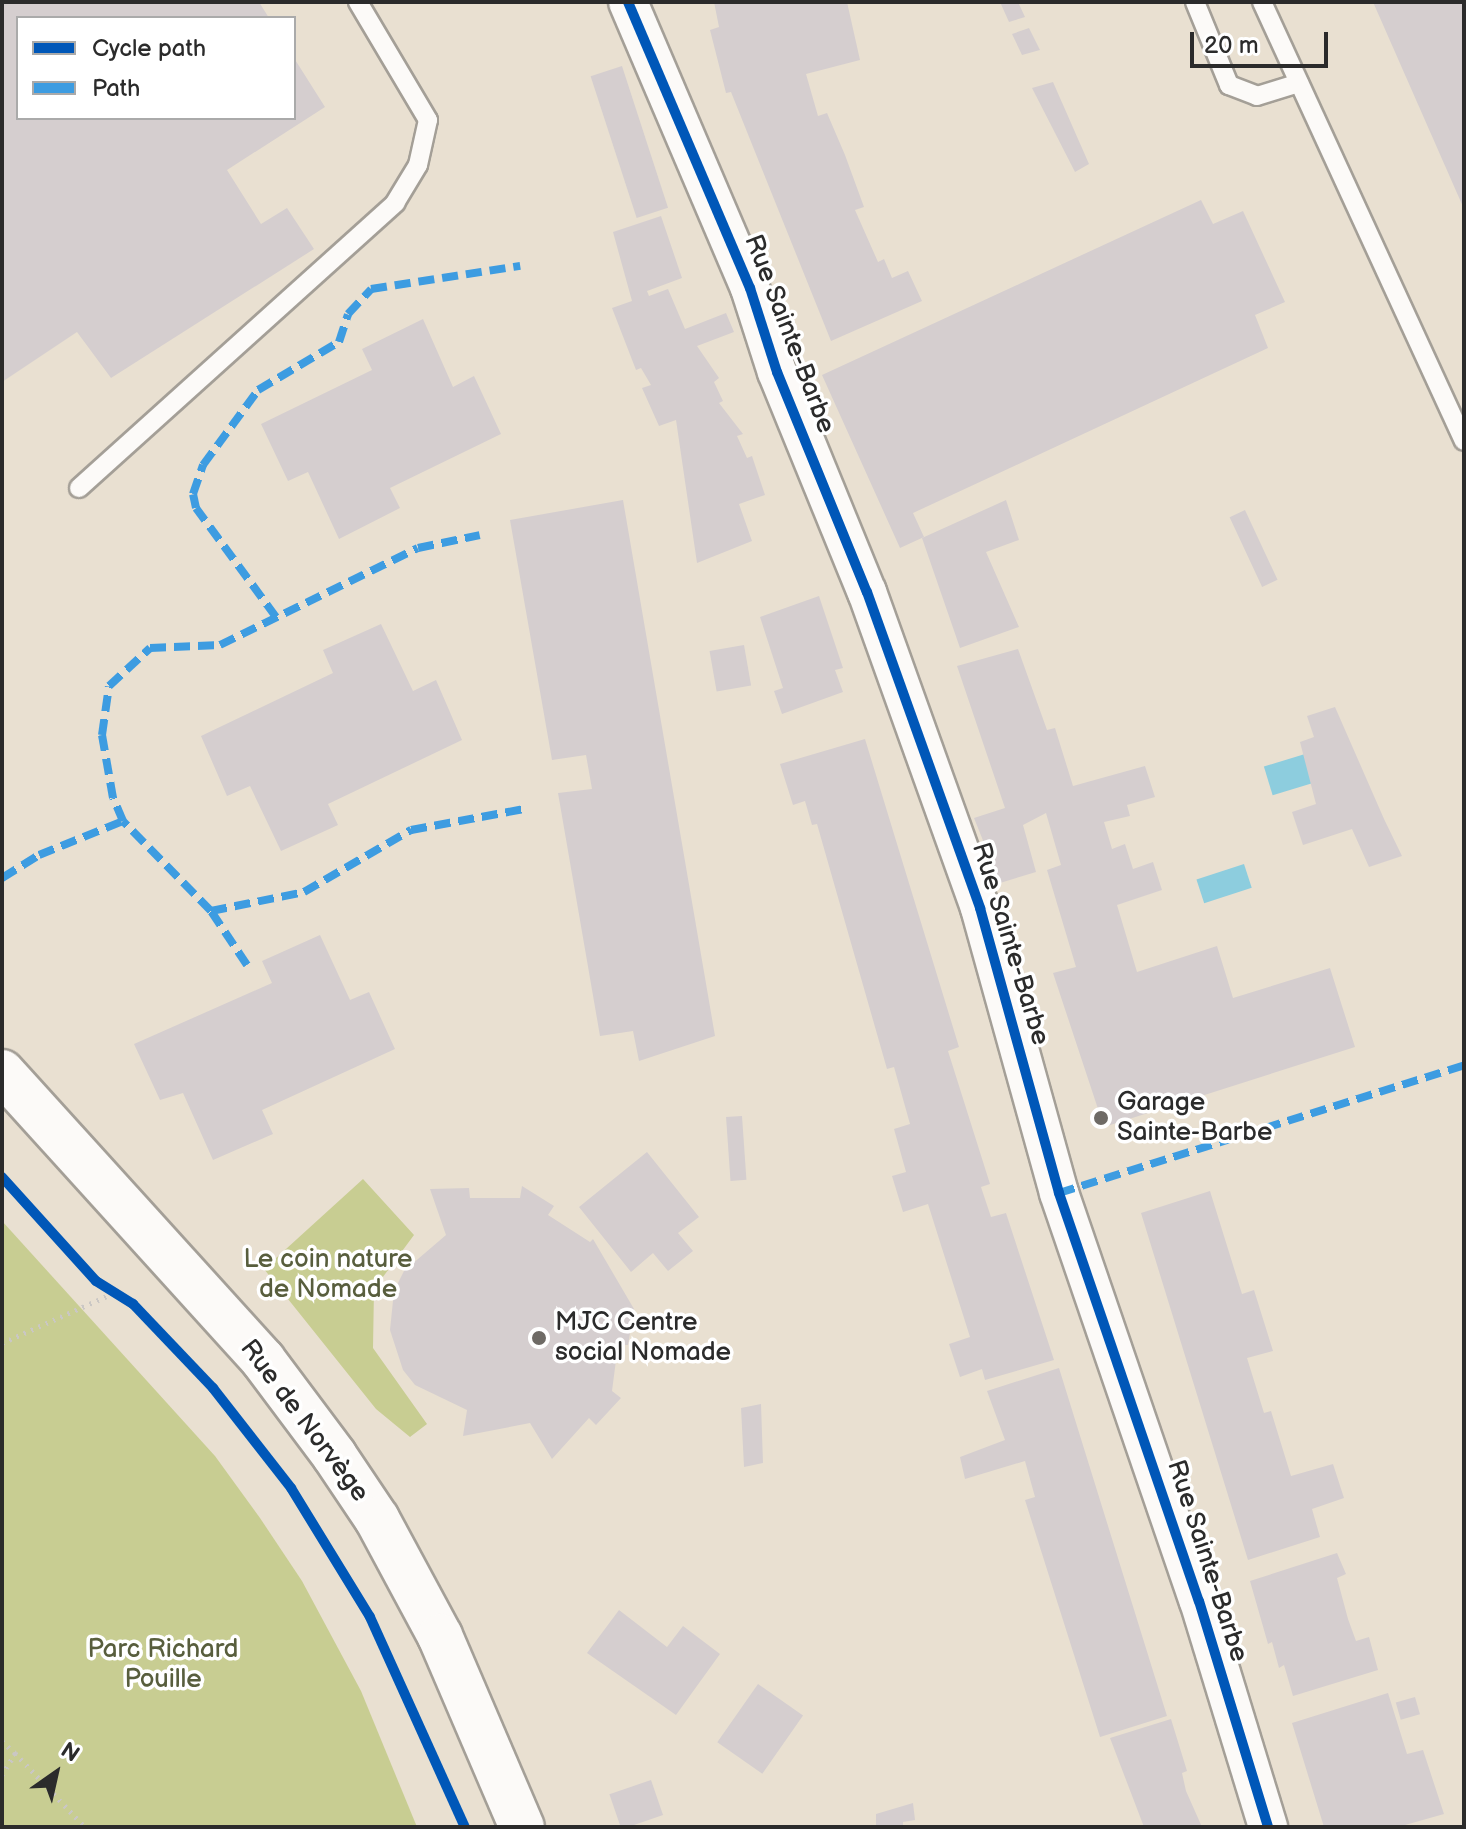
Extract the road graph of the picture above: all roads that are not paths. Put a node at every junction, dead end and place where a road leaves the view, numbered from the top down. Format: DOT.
graph roads {
  1 [pos="358,2"];
  2 [pos="628,2"];
  3 [pos="1195,2"];
  4 [pos="1262,2"];
  5 [pos="1299,83"];
  6 [pos="1464,441"];
  7 [pos="79,488"];
  8 [pos="2,1072"];
  9 [pos="522,1827"];
  10 [pos="1268,1827"];
  1 -- 7 [label="lane"];
  2 -- 10 [label="street, Rue Sainte-Barbe"];
  3 -- 5 [label="lane"];
  4 -- 5 [label="lane"];
  5 -- 6 [label="lane"];
  8 -- 9 [label="street, Rue de Norvège"];
}
